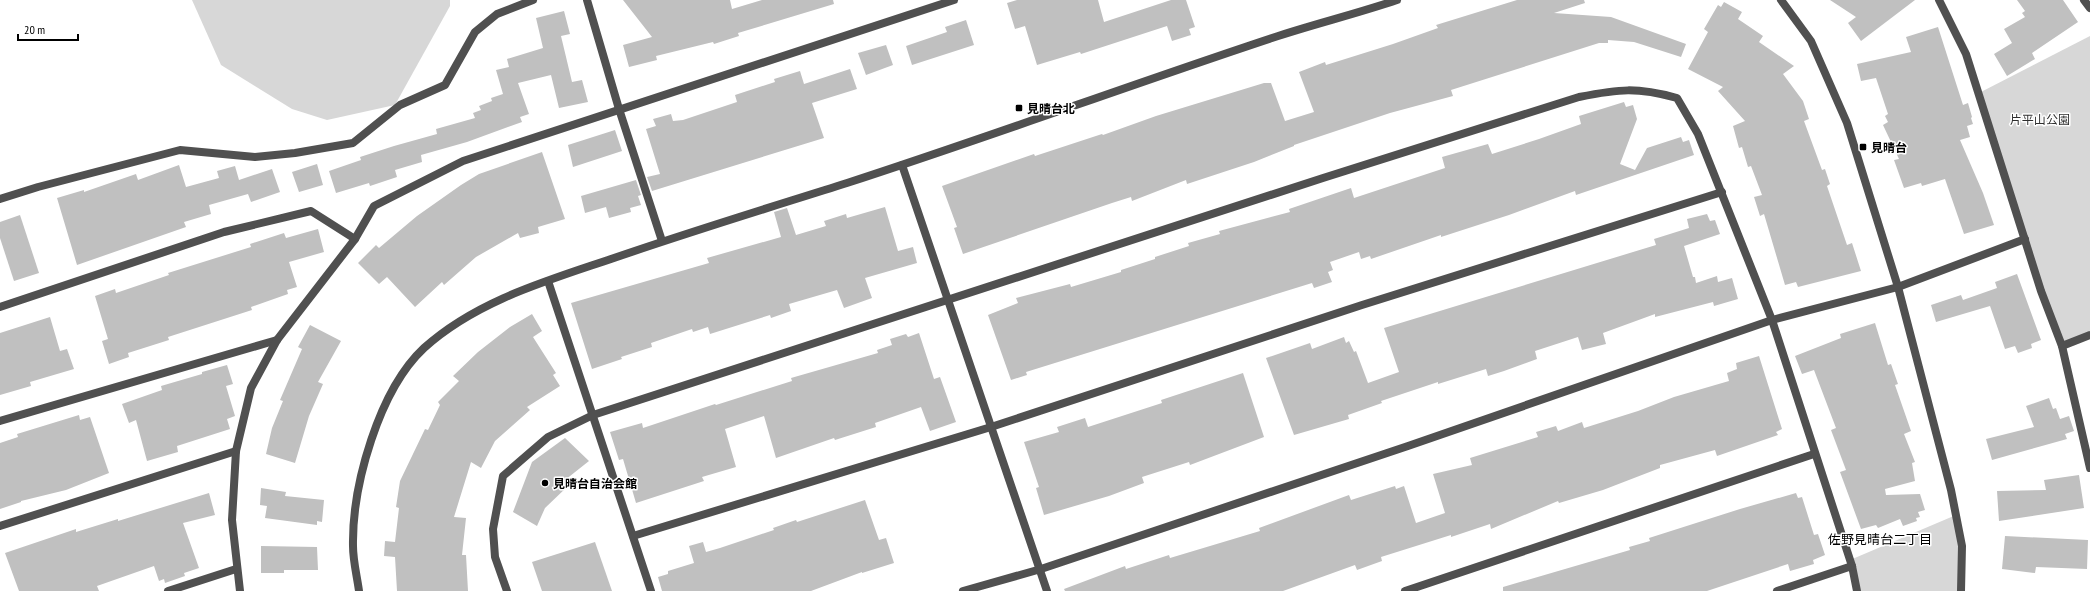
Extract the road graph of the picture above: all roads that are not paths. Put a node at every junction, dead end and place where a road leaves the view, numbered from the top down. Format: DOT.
graph roads {
  1 [pos="533,0"];
  2 [pos="587,0"];
  3 [pos="954,0"];
  4 [pos="1397,0"];
  5 [pos="1781,0"];
  6 [pos="1939,0"];
  7 [pos="2084,0"];
  8 [pos="1372,4"];
  9 [pos="2090,8"];
  10 [pos="619,109"];
  11 [pos="902,165"];
  12 [pos="1722,192"];
  13 [pos="0,199"];
  14 [pos="355,239"];
  15 [pos="2025,239"];
  16 [pos="662,241"];
  17 [pos="548,280"];
  18 [pos="1898,287"];
  19 [pos="947,301"];
  20 [pos="0,307"];
  21 [pos="1772,320"];
  22 [pos="2090,336"];
  23 [pos="277,340"];
  24 [pos="2062,346"];
  25 [pos="593,415"];
  26 [pos="0,421"];
  27 [pos="991,427"];
  28 [pos="236,451"];
  29 [pos="1814,454"];
  30 [pos="2090,468"];
  31 [pos="0,526"];
  32 [pos="633,536"];
  33 [pos="1852,566"];
  34 [pos="236,569"];
  35 [pos="1041,569"];
  36 [pos="168,591"];
  37 [pos="240,591"];
  38 [pos="359,591"];
  39 [pos="507,591"];
  40 [pos="652,591"];
  41 [pos="963,591"];
  42 [pos="1047,591"];
  43 [pos="1405,591"];
  44 [pos="1777,591"];
  45 [pos="1857,591"];
  46 [pos="1961,591"];
  1 -- 13 [label="street"];
  2 -- 10 [label="street"];
  3 -- 10 [label="street"];
  4 -- 8 [label="street"];
  5 -- 18 [label="street"];
  6 -- 15 [label="street"];
  7 -- 9 [label="street"];
  8 -- 11 [label="street"];
  10 -- 14 [label="street"];
  10 -- 16 [label="street"];
  11 -- 16 [label="street"];
  11 -- 19 [label="street"];
  12 -- 19 [label="street"];
  12 -- 21 [label="street"];
  12 -- 27 [label="street"];
  14 -- 20 [label="street"];
  14 -- 23 [label="street"];
  15 -- 18 [label="street"];
  15 -- 24 [label="street"];
  16 -- 17 [label="street"];
  17 -- 25 [label="street"];
  17 -- 38 [label="street"];
  18 -- 21 [label="street"];
  18 -- 46 [label="street"];
  19 -- 25 [label="street"];
  19 -- 27 [label="street"];
  21 -- 29 [label="street"];
  21 -- 35 [label="street"];
  22 -- 24 [label="street"];
  23 -- 26 [label="street"];
  23 -- 28 [label="street"];
  24 -- 30 [label="street"];
  25 -- 32 [label="street"];
  25 -- 39 [label="street"];
  27 -- 32 [label="street"];
  27 -- 35 [label="street"];
  28 -- 31 [label="street"];
  28 -- 34 [label="street"];
  29 -- 33 [label="street"];
  29 -- 43 [label="street"];
  32 -- 40 [label="street"];
  33 -- 44 [label="street"];
  33 -- 45 [label="street"];
  34 -- 36 [label="street"];
  34 -- 37 [label="street"];
  35 -- 41 [label="street"];
  35 -- 42 [label="street"];
}
